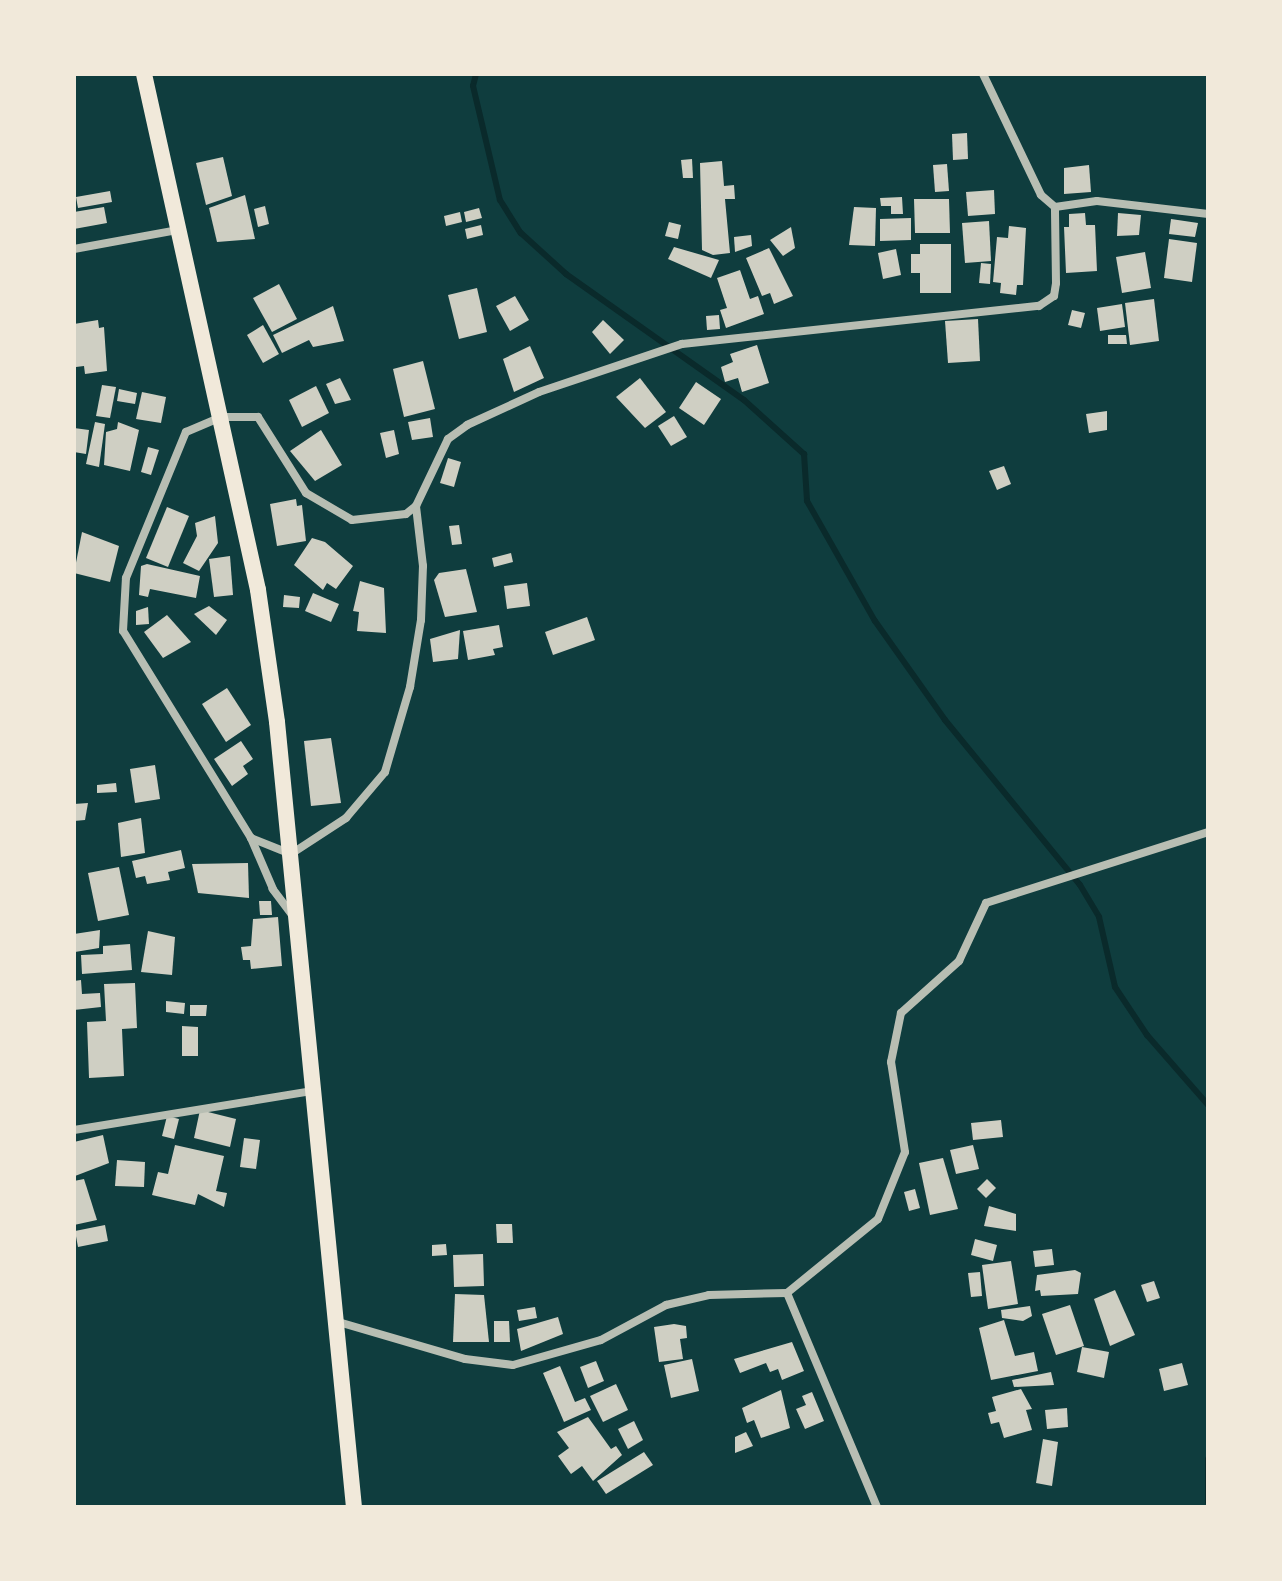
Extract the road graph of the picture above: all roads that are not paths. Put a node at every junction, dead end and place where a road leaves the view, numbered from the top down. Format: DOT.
graph roads {
  1 [pos="144,74"];
  2 [pos="983,74"];
  3 [pos="1055,207"];
  4 [pos="1208,214"];
  5 [pos="178,230"];
  6 [pos="74,249"];
  7 [pos="222,417"];
  8 [pos="416,506"];
  9 [pos="1208,832"];
  10 [pos="251,838"];
  11 [pos="291,854"];
  12 [pos="298,923"];
  13 [pos="313,1091"];
  14 [pos="74,1130"];
  15 [pos="787,1293"];
  16 [pos="335,1321"];
  17 [pos="354,1507"];
  18 [pos="877,1507"];
  1 -- 5 [label="main road"];
  2 -- 3 [label="street"];
  3 -- 4 [label="street"];
  3 -- 8 [label="street"];
  5 -- 6 [label="street"];
  5 -- 7 [label="main road"];
  7 -- 8 [label="street"];
  7 -- 10 [label="street"];
  7 -- 11 [label="main road"];
  8 -- 11 [label="street"];
  9 -- 15 [label="street"];
  10 -- 11 [label="street"];
  10 -- 12 [label="street"];
  11 -- 12 [label="main road"];
  12 -- 13 [label="main road"];
  13 -- 14 [label="street"];
  13 -- 16 [label="main road"];
  15 -- 16 [label="street"];
  15 -- 18 [label="street"];
  16 -- 17 [label="main road"];
}
